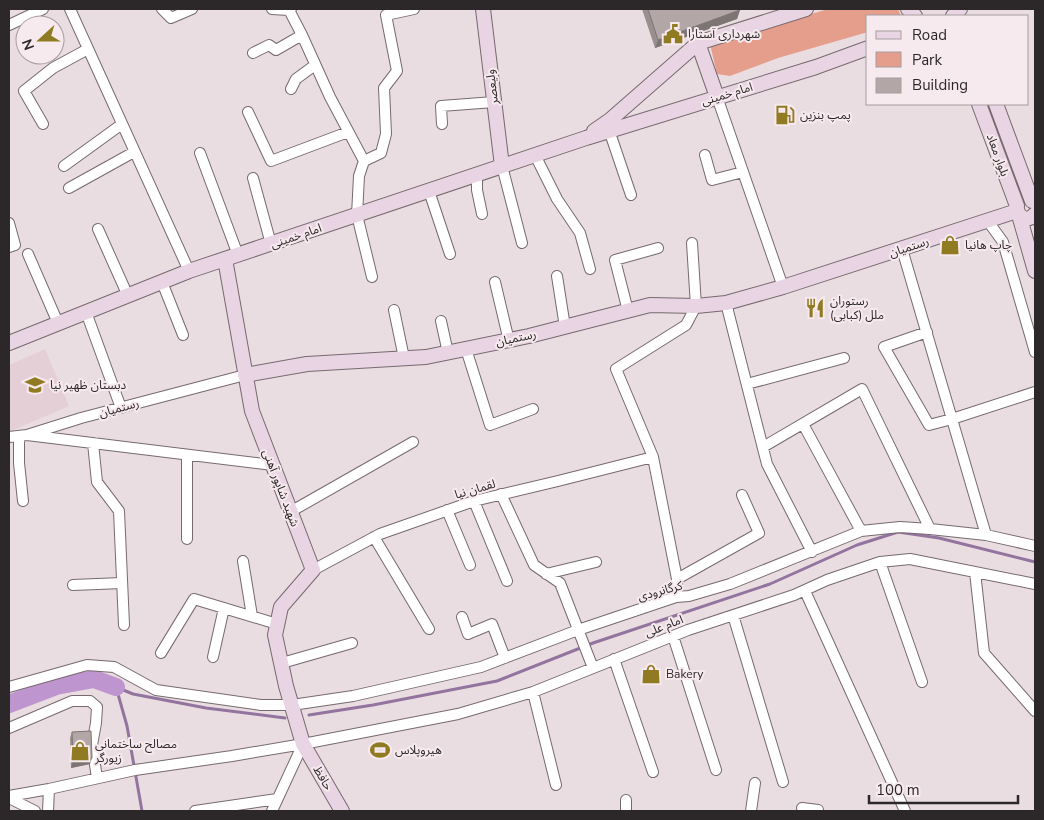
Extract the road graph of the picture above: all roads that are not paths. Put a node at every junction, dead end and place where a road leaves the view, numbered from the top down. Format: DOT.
graph roads {
  1 [pos="43,9"];
  2 [pos="70,9"];
  3 [pos="162,9"];
  4 [pos="192,9"];
  5 [pos="272,9"];
  6 [pos="414,9"];
  7 [pos="483,9"];
  8 [pos="806,9"];
  9 [pos="290,10"];
  10 [pos="383,12"];
  11 [pos="9,24"];
  12 [pos="302,35"];
  13 [pos="698,43"];
  14 [pos="88,49"];
  15 [pos="866,49"];
  16 [pos="253,53"];
  17 [pos="315,65"];
  18 [pos="291,89"];
  19 [pos="717,97"];
  20 [pos="494,102"];
  21 [pos="979,105"];
  22 [pos="996,105"];
  23 [pos="248,112"];
  24 [pos="43,124"];
  25 [pos="122,124"];
  26 [pos="442,124"];
  27 [pos="610,130"];
  28 [pos="348,132"];
  29 [pos="586,138"];
  30 [pos="134,152"];
  31 [pos="200,153"];
  32 [pos="704,154"];
  33 [pos="534,155"];
  34 [pos="364,161"];
  35 [pos="64,166"];
  36 [pos="502,166"];
  37 [pos="743,172"];
  38 [pos="477,175"];
  39 [pos="253,178"];
  40 [pos="69,188"];
  41 [pos="429,191"];
  42 [pos="631,195"];
  43 [pos="1018,210"];
  44 [pos="1034,211"];
  45 [pos="482,214"];
  46 [pos="357,215"];
  47 [pos="987,220"];
  48 [pos="9,223"];
  49 [pos="98,229"];
  50 [pos="522,243"];
  51 [pos="692,243"];
  52 [pos="271,244"];
  53 [pos="9,247"];
  54 [pos="658,248"];
  55 [pos="902,249"];
  56 [pos="28,254"];
  57 [pos="450,254"];
  58 [pos="231,257"];
  59 [pos="590,270"];
  60 [pos="1035,271"];
  61 [pos="189,272"];
  62 [pos="557,276"];
  63 [pos="372,277"];
  64 [pos="162,282"];
  65 [pos="495,282"];
  66 [pos="783,287"];
  67 [pos="128,296"];
  68 [pos="726,303"];
  69 [pos="696,306"];
  70 [pos="394,310"];
  71 [pos="628,311"];
  72 [pos="86,312"];
  73 [pos="441,321"];
  74 [pos="58,323"];
  75 [pos="566,327"];
  76 [pos="927,332"];
  77 [pos="183,335"];
  78 [pos="508,340"];
  79 [pos="9,342"];
  80 [pos="466,349"];
  81 [pos="448,352"];
  82 [pos="1035,352"];
  83 [pos="404,358"];
  84 [pos="844,358"];
  85 [pos="245,374"];
  86 [pos="746,384"];
  87 [pos="1035,392"];
  88 [pos="121,408"];
  89 [pos="533,409"];
  90 [pos="952,419"];
  91 [pos="803,424"];
  92 [pos="18,436"];
  93 [pos="413,442"];
  94 [pos="94,443"];
  95 [pos="763,447"];
  96 [pos="187,455"];
  97 [pos="653,457"];
  98 [pos="273,465"];
  99 [pos="501,494"];
  100 [pos="742,495"];
  101 [pos="24,501"];
  102 [pos="474,501"];
  103 [pos="447,510"];
  104 [pos="290,512"];
  105 [pos="930,529"];
  106 [pos="861,531"];
  107 [pos="986,535"];
  108 [pos="374,538"];
  109 [pos="187,539"];
  110 [pos="1035,546"];
  111 [pos="812,552"];
  112 [pos="243,561"];
  113 [pos="596,562"];
  114 [pos="880,562"];
  115 [pos="470,565"];
  116 [pos="312,570"];
  117 [pos="975,572"];
  118 [pos="546,574"];
  119 [pos="677,579"];
  120 [pos="507,581"];
  121 [pos="122,583"];
  122 [pos="1035,584"];
  123 [pos="73,585"];
  124 [pos="805,591"];
  125 [pos="676,597"];
  126 [pos="224,608"];
  127 [pos="733,615"];
  128 [pos="252,616"];
  129 [pos="462,617"];
  130 [pos="278,624"];
  131 [pos="124,625"];
  132 [pos="429,629"];
  133 [pos="578,630"];
  134 [pos="673,636"];
  135 [pos="352,643"];
  136 [pos="161,653"];
  137 [pos="213,657"];
  138 [pos="505,658"];
  139 [pos="614,659"];
  140 [pos="282,663"];
  141 [pos="593,668"];
  142 [pos="922,682"];
  143 [pos="9,687"];
  144 [pos="533,692"];
  145 [pos="292,705"];
  146 [pos="1035,711"];
  147 [pos="9,728"];
  148 [pos="303,744"];
  149 [pos="716,770"];
  150 [pos="653,772"];
  151 [pos="97,778"];
  152 [pos="783,782"];
  153 [pos="755,783"];
  154 [pos="556,786"];
  155 [pos="48,789"];
  156 [pos="9,797"];
  157 [pos="277,799"];
  158 [pos="626,800"];
  159 [pos="802,808"];
  160 [pos="35,811"];
  161 [pos="48,811"];
  162 [pos="195,811"];
  163 [pos="272,811"];
  164 [pos="342,811"];
  165 [pos="626,811"];
  166 [pos="751,811"];
  167 [pos="818,811"];
  168 [pos="905,811"];
  1 -- 11 [label="street"];
  2 -- 14 [label="street"];
  3 -- 4 [label="street"];
  5 -- 9 [label="street"];
  6 -- 10 [label="street"];
  7 -- 20 [label="street, ولیعصر"];
  8 -- 13 [label="street, امام خمینی"];
  9 -- 12 [label="street"];
  10 -- 34 [label="street"];
  12 -- 16 [label="street"];
  12 -- 17 [label="street"];
  13 -- 19 [label="street"];
  13 -- 29 [label="street, امام خمینی"];
  14 -- 24 [label="street"];
  14 -- 25 [label="street"];
  15 -- 19 [label="street, امام خمینی"];
  17 -- 18 [label="street"];
  17 -- 28 [label="street"];
  19 -- 27 [label="street, امام خمینی"];
  19 -- 37 [label="street"];
  20 -- 26 [label="street"];
  20 -- 36 [label="street, ولیعصر"];
  21 -- 43 [label="street, بلوار معاد"];
  22 -- 44 [label="street, بلوار معاد"];
  23 -- 28 [label="street"];
  25 -- 30 [label="street"];
  25 -- 35 [label="street"];
  27 -- 29 [label="street, امام خمینی"];
  27 -- 42 [label="street"];
  28 -- 34 [label="street"];
  29 -- 33 [label="street, امام خمینی"];
  30 -- 40 [label="street"];
  30 -- 61 [label="street"];
  31 -- 58 [label="street"];
  32 -- 37 [label="street"];
  33 -- 36 [label="street, امام خمینی"];
  33 -- 59 [label="street"];
  34 -- 46 [label="street"];
  36 -- 38 [label="street, امام خمینی"];
  36 -- 50 [label="street"];
  37 -- 66 [label="street"];
  38 -- 41 [label="street, امام خمینی"];
  38 -- 45 [label="street"];
  39 -- 52 [label="street"];
  41 -- 46 [label="street, امام خمینی"];
  41 -- 57 [label="street"];
  43 -- 44 [label="street"];
  43 -- 47 [label="street, رستمیان"];
  43 -- 60 [label="street, بلوار معاد"];
  46 -- 52 [label="street, امام خمینی"];
  46 -- 63 [label="street"];
  47 -- 55 [label="street, رستمیان"];
  47 -- 82 [label="street"];
  48 -- 53 [label="street"];
  49 -- 67 [label="street"];
  51 -- 69 [label="street"];
  52 -- 58 [label="street, امام خمینی"];
  54 -- 71 [label="street"];
  55 -- 66 [label="street, رستمیان"];
  55 -- 76 [label="street"];
  56 -- 74 [label="street"];
  58 -- 61 [label="street, امام خمینی"];
  58 -- 85 [label="street, شهید شاپور آهنی"];
  61 -- 64 [label="street, امام خمینی"];
  62 -- 75 [label="street"];
  64 -- 67 [label="street, امام خمینی"];
  64 -- 77 [label="street"];
  65 -- 78 [label="street"];
  66 -- 68 [label="street, رستمیان"];
  67 -- 72 [label="street, امام خمینی"];
  68 -- 69 [label="street, رستمیان"];
  68 -- 86 [label="street"];
  69 -- 71 [label="street, رستمیان"];
  69 -- 97 [label="street"];
  70 -- 83 [label="street"];
  71 -- 75 [label="street, رستمیان"];
  72 -- 74 [label="street, امام خمینی"];
  72 -- 88 [label="street"];
  73 -- 81 [label="street"];
  74 -- 79 [label="street, امام خمینی"];
  75 -- 78 [label="street, رستمیان"];
  76 -- 90 [label="street"];
  76 -- 90 [label="street"];
  78 -- 80 [label="street, رستمیان"];
  80 -- 81 [label="street, رستمیان"];
  80 -- 89 [label="street"];
  81 -- 83 [label="street, رستمیان"];
  83 -- 85 [label="street, رستمیان"];
  84 -- 86 [label="street"];
  85 -- 88 [label="street, رستمیان"];
  85 -- 98 [label="street, شهید شاپور آهنی"];
  86 -- 95 [label="street"];
  87 -- 90 [label="street"];
  88 -- 92 [label="street, رستمیان"];
  90 -- 107 [label="street"];
  91 -- 95 [label="street"];
  91 -- 105 [label="street"];
  91 -- 106 [label="street"];
  92 -- 94 [label="street"];
  92 -- 101 [label="street"];
  93 -- 104 [label="street"];
  94 -- 96 [label="street"];
  94 -- 121 [label="street"];
  95 -- 111 [label="street"];
  96 -- 98 [label="street"];
  96 -- 109 [label="street"];
  97 -- 99 [label="street, لقمان نیا"];
  97 -- 119 [label="street"];
  98 -- 104 [label="street, شهید شاپور آهنی"];
  99 -- 102 [label="street, لقمان نیا"];
  99 -- 118 [label="street"];
  100 -- 119 [label="street"];
  102 -- 103 [label="street, لقمان نیا"];
  102 -- 120 [label="street"];
  103 -- 108 [label="street, لقمان نیا"];
  103 -- 115 [label="street"];
  104 -- 116 [label="street, شهید شاپور آهنی"];
  105 -- 106 [label="street, کرگانرودی"];
  105 -- 107 [label="street, کرگانرودی"];
  106 -- 111 [label="street, کرگانرودی"];
  107 -- 110 [label="street, کرگانرودی"];
  108 -- 116 [label="street, لقمان نیا"];
  108 -- 132 [label="street"];
  111 -- 125 [label="street, کرگانرودی"];
  112 -- 128 [label="street"];
  113 -- 118 [label="street"];
  114 -- 117 [label="street, امام علی"];
  114 -- 124 [label="street, امام علی"];
  114 -- 142 [label="street"];
  116 -- 130 [label="street"];
  117 -- 122 [label="street, امام علی"];
  117 -- 146 [label="street"];
  118 -- 133 [label="street"];
  119 -- 125 [label="street"];
  121 -- 123 [label="street"];
  121 -- 131 [label="street"];
  124 -- 127 [label="street, امام علی"];
  124 -- 168 [label="street"];
  125 -- 133 [label="street, کرگانرودی"];
  126 -- 128 [label="street"];
  126 -- 136 [label="street"];
  126 -- 137 [label="street"];
  127 -- 134 [label="street, امام علی"];
  127 -- 152 [label="street"];
  128 -- 130 [label="street"];
  129 -- 138 [label="street"];
  130 -- 140 [label="street"];
  133 -- 138 [label="street, کرگانرودی"];
  133 -- 141 [label="street"];
  134 -- 139 [label="street, امام علی"];
  134 -- 149 [label="street"];
  135 -- 140 [label="street"];
  138 -- 145 [label="street, کرگانرودی"];
  139 -- 141 [label="street, امام علی"];
  139 -- 150 [label="street"];
  140 -- 145 [label="street"];
  141 -- 144 [label="street, امام علی"];
  143 -- 145 [label="street, کرگانرودی"];
  144 -- 148 [label="street, امام علی"];
  144 -- 154 [label="street"];
  145 -- 148 [label="street, حافظ"];
  147 -- 151 [label="street"];
  148 -- 151 [label="street, امام علی"];
  148 -- 157 [label="street"];
  148 -- 164 [label="street, حافظ"];
  151 -- 155 [label="street, امام علی"];
  153 -- 166 [label="street"];
  155 -- 156 [label="street, امام علی"];
  155 -- 161 [label="street"];
  156 -- 160 [label="street"];
  157 -- 162 [label="street"];
  157 -- 163 [label="street"];
  158 -- 165 [label="street"];
  159 -- 167 [label="street"];
}
